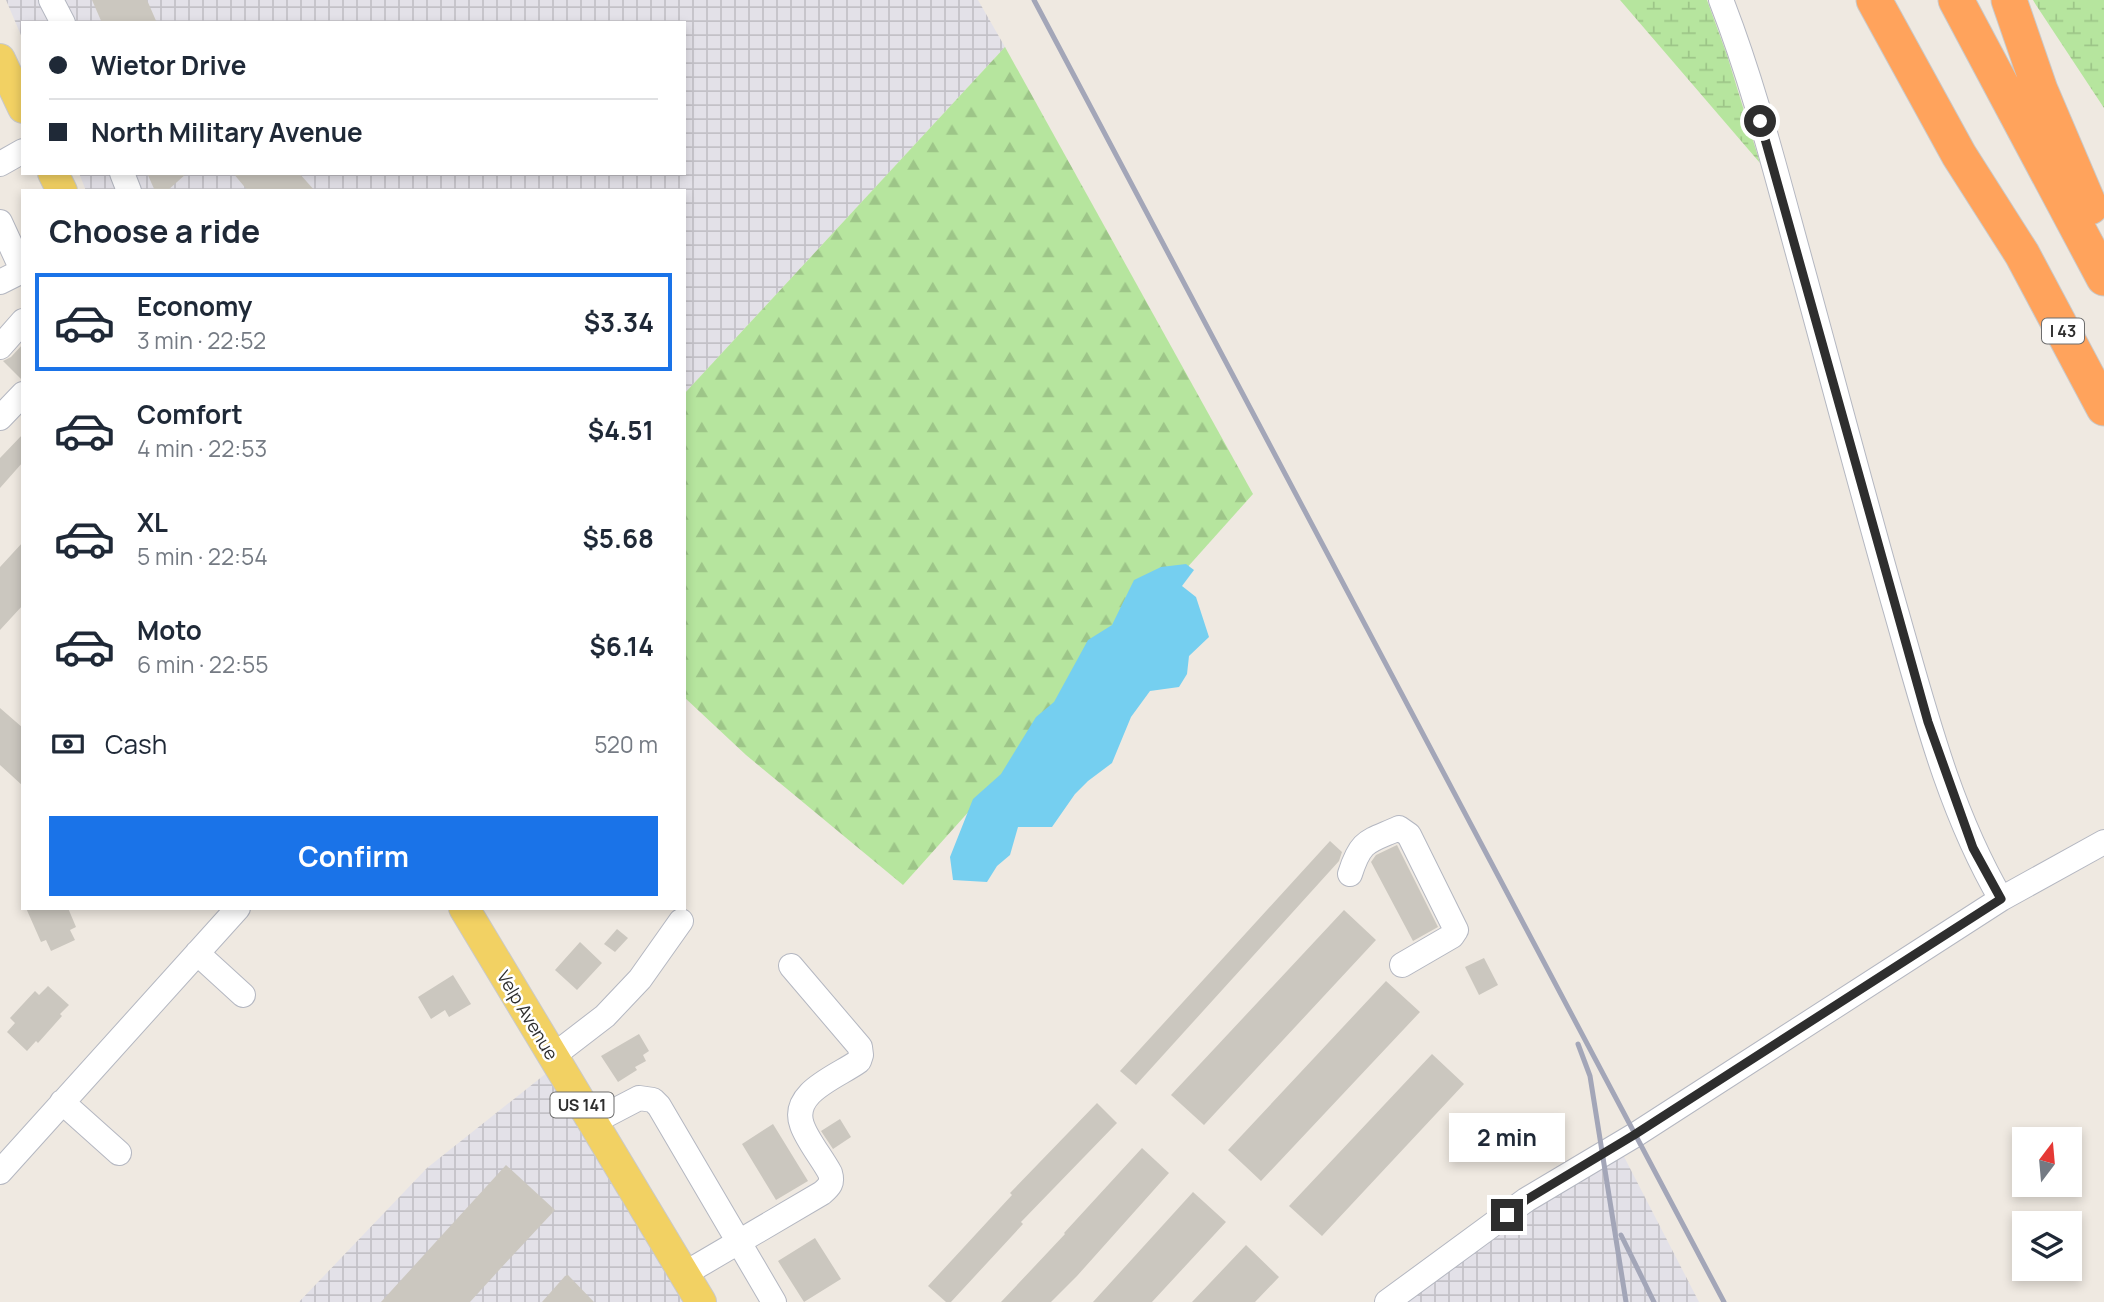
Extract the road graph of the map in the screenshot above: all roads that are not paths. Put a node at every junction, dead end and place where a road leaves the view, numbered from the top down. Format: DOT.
graph roads {
  1 [pos="51,0"];
  2 [pos="1721,0"];
  3 [pos="1874,0"];
  4 [pos="1899,0"];
  5 [pos="1956,0"];
  6 [pos="2009,0"];
  7 [pos="62,21"];
  8 [pos="0,59"];
  9 [pos="21,104"];
  10 [pos="21,152"];
  11 [pos="0,164"];
  12 [pos="0,222"];
  13 [pos="2104,235"];
  14 [pos="2022,254"];
  15 [pos="21,269"];
  16 [pos="21,272"];
  17 [pos="2104,278"];
  18 [pos="0,282"];
  19 [pos="21,323"];
  20 [pos="0,348"];
  21 [pos="21,396"];
  22 [pos="2104,408"];
  23 [pos="0,418"];
  24 [pos="2104,842"];
  25 [pos="1350,874"];
  26 [pos="2001,899"];
  27 [pos="236,910"];
  28 [pos="465,910"];
  29 [pos="681,921"];
  30 [pos="197,953"];
  31 [pos="1402,965"];
  32 [pos="791,966"];
  33 [pos="243,995"];
  34 [pos="553,1056"];
  35 [pos="62,1102"];
  36 [pos="593,1122"];
  37 [pos="119,1153"];
  38 [pos="0,1172"];
  39 [pos="739,1241"];
  40 [pos="684,1273"];
  41 [pos="701,1302"];
  42 [pos="774,1302"];
  43 [pos="1387,1302"];
  1 -- 7 [label="street"];
  2 -- 26 [label="street"];
  3 -- 14 [label="highway"];
  4 -- 14 [label="highway"];
  5 -- 17 [label="highway"];
  6 -- 13 [label="highway"];
  8 -- 9 [label="main road"];
  10 -- 11 [label="street"];
  12 -- 15 [label="street"];
  14 -- 22 [label="highway, I 43"];
  16 -- 18 [label="street"];
  19 -- 20 [label="street"];
  21 -- 23 [label="street"];
  24 -- 26 [label="street"];
  25 -- 31 [label="street"];
  26 -- 43 [label="street"];
  27 -- 30 [label="street"];
  28 -- 34 [label="main road, Velp Avenue / US 141"];
  29 -- 34 [label="street"];
  30 -- 33 [label="street"];
  30 -- 35 [label="street"];
  32 -- 39 [label="street"];
  34 -- 36 [label="main road, Velp Avenue / US 141"];
  35 -- 37 [label="street"];
  35 -- 38 [label="street"];
  36 -- 39 [label="street"];
  36 -- 40 [label="main road, Velp Avenue / US 141"];
  39 -- 40 [label="street"];
  39 -- 42 [label="street"];
  40 -- 41 [label="main road, Velp Avenue / US 141"];
}
